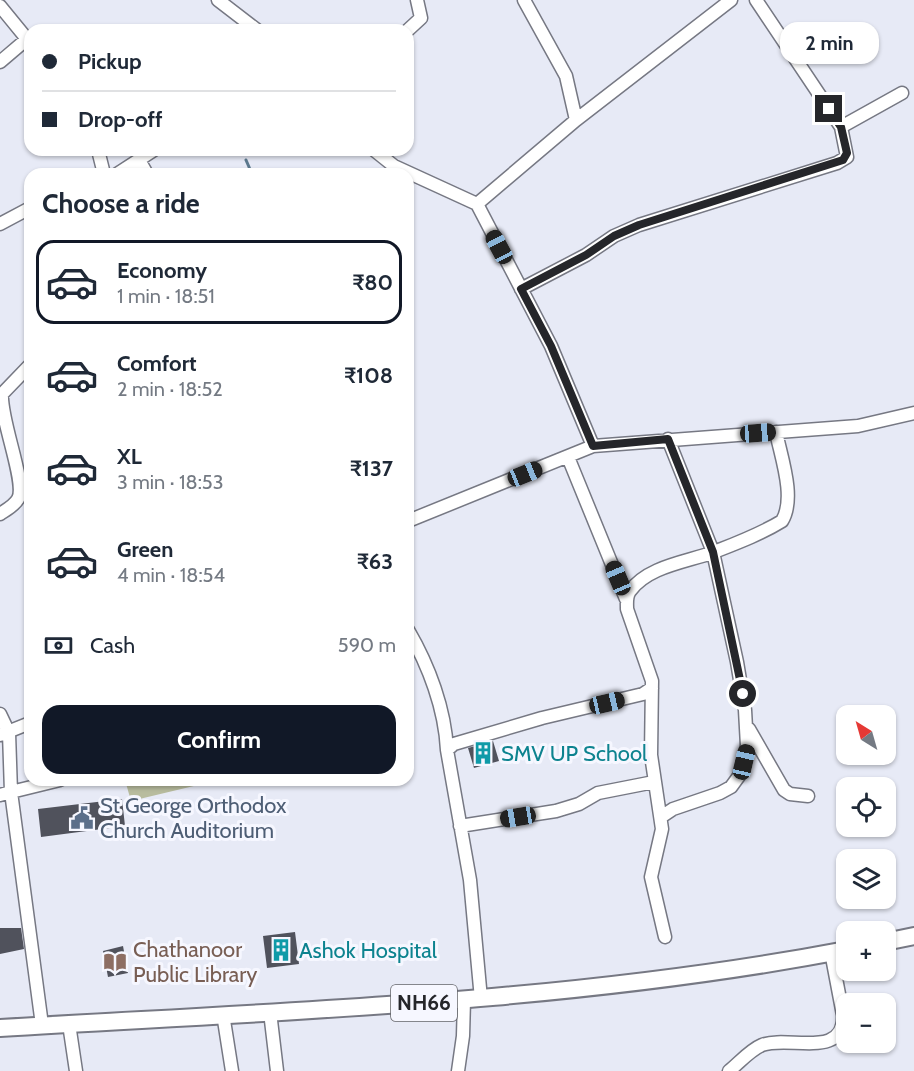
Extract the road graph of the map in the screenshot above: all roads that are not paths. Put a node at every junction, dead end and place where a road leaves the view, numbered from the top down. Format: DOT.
graph roads {
  1 [pos="218,0"];
  2 [pos="417,0"];
  3 [pos="524,0"];
  4 [pos="731,0"];
  5 [pos="756,0"];
  6 [pos="0,6"];
  7 [pos="249,24"];
  8 [pos="414,24"];
  9 [pos="24,36"];
  10 [pos="24,44"];
  11 [pos="0,62"];
  12 [pos="902,93"];
  13 [pos="576,120"];
  14 [pos="841,127"];
  15 [pos="145,156"];
  16 [pos="382,156"];
  17 [pos="139,160"];
  18 [pos="126,168"];
  19 [pos="144,168"];
  20 [pos="398,168"];
  21 [pos="414,175"];
  22 [pos="477,204"];
  23 [pos="24,210"];
  24 [pos="2,219"];
  25 [pos="521,289"];
  26 [pos="24,371"];
  27 [pos="1,395"];
  28 [pos="914,413"];
  29 [pos="776,432"];
  30 [pos="668,439"];
  31 [pos="593,446"];
  32 [pos="567,457"];
  33 [pos="0,513"];
  34 [pos="414,520"];
  35 [pos="713,552"];
  36 [pos="626,599"];
  37 [pos="414,640"];
  38 [pos="652,687"];
  39 [pos="0,714"];
  40 [pos="747,725"];
  41 [pos="24,726"];
  42 [pos="5,734"];
  43 [pos="447,750"];
  44 [pos="654,782"];
  45 [pos="37,786"];
  46 [pos="6,794"];
  47 [pos="808,796"];
  48 [pos="661,817"];
  49 [pos="460,826"];
  50 [pos="914,936"];
  51 [pos="665,937"];
  52 [pos="896,940"];
  53 [pos="836,951"];
  54 [pos="840,981"];
  55 [pos="472,1000"];
  56 [pos="270,1012"];
  57 [pos="223,1014"];
  58 [pos="69,1024"];
  59 [pos="42,1025"];
  60 [pos="0,1028"];
  61 [pos="76,1071"];
  62 [pos="232,1071"];
  63 [pos="277,1071"];
  64 [pos="458,1071"];
  65 [pos="729,1071"];
  1 -- 7 [label="street"];
  2 -- 8 [label="street"];
  3 -- 13 [label="street"];
  4 -- 13 [label="street"];
  5 -- 14 [label="street"];
  6 -- 9 [label="street"];
  10 -- 11 [label="street"];
  12 -- 14 [label="street"];
  13 -- 22 [label="street"];
  14 -- 25 [label="street"];
  15 -- 17 [label="street"];
  16 -- 20 [label="street"];
  17 -- 18 [label="street"];
  17 -- 19 [label="street"];
  21 -- 22 [label="street"];
  22 -- 25 [label="street"];
  23 -- 24 [label="street"];
  25 -- 31 [label="street"];
  26 -- 27 [label="street"];
  27 -- 33 [label="street"];
  28 -- 29 [label="street"];
  29 -- 30 [label="street"];
  29 -- 35 [label="street"];
  30 -- 31 [label="street"];
  30 -- 35 [label="street"];
  31 -- 32 [label="street"];
  32 -- 34 [label="street"];
  32 -- 36 [label="street"];
  35 -- 36 [label="street"];
  35 -- 40 [label="street"];
  36 -- 38 [label="street"];
  37 -- 43 [label="street"];
  38 -- 43 [label="street"];
  38 -- 44 [label="street"];
  39 -- 42 [label="street"];
  40 -- 47 [label="street"];
  40 -- 48 [label="street"];
  41 -- 42 [label="street"];
  42 -- 46 [label="street"];
  43 -- 49 [label="street"];
  44 -- 48 [label="street"];
  44 -- 49 [label="street"];
  45 -- 46 [label="street"];
  46 -- 59 [label="street"];
  48 -- 51 [label="street"];
  49 -- 55 [label="street"];
  50 -- 52 [label="highway"];
  53 -- 55 [label="highway, NH66 / NH66"];
  54 -- 65 [label="street"];
  55 -- 56 [label="highway, NH66 / NH66"];
  55 -- 64 [label="street"];
  56 -- 57 [label="highway, NH66 / NH66"];
  56 -- 63 [label="street"];
  57 -- 58 [label="highway, NH66 / NH66"];
  57 -- 62 [label="street"];
  58 -- 59 [label="highway, NH66 / NH66"];
  58 -- 61 [label="street"];
  59 -- 60 [label="highway, NH66 / NH66"];
}
